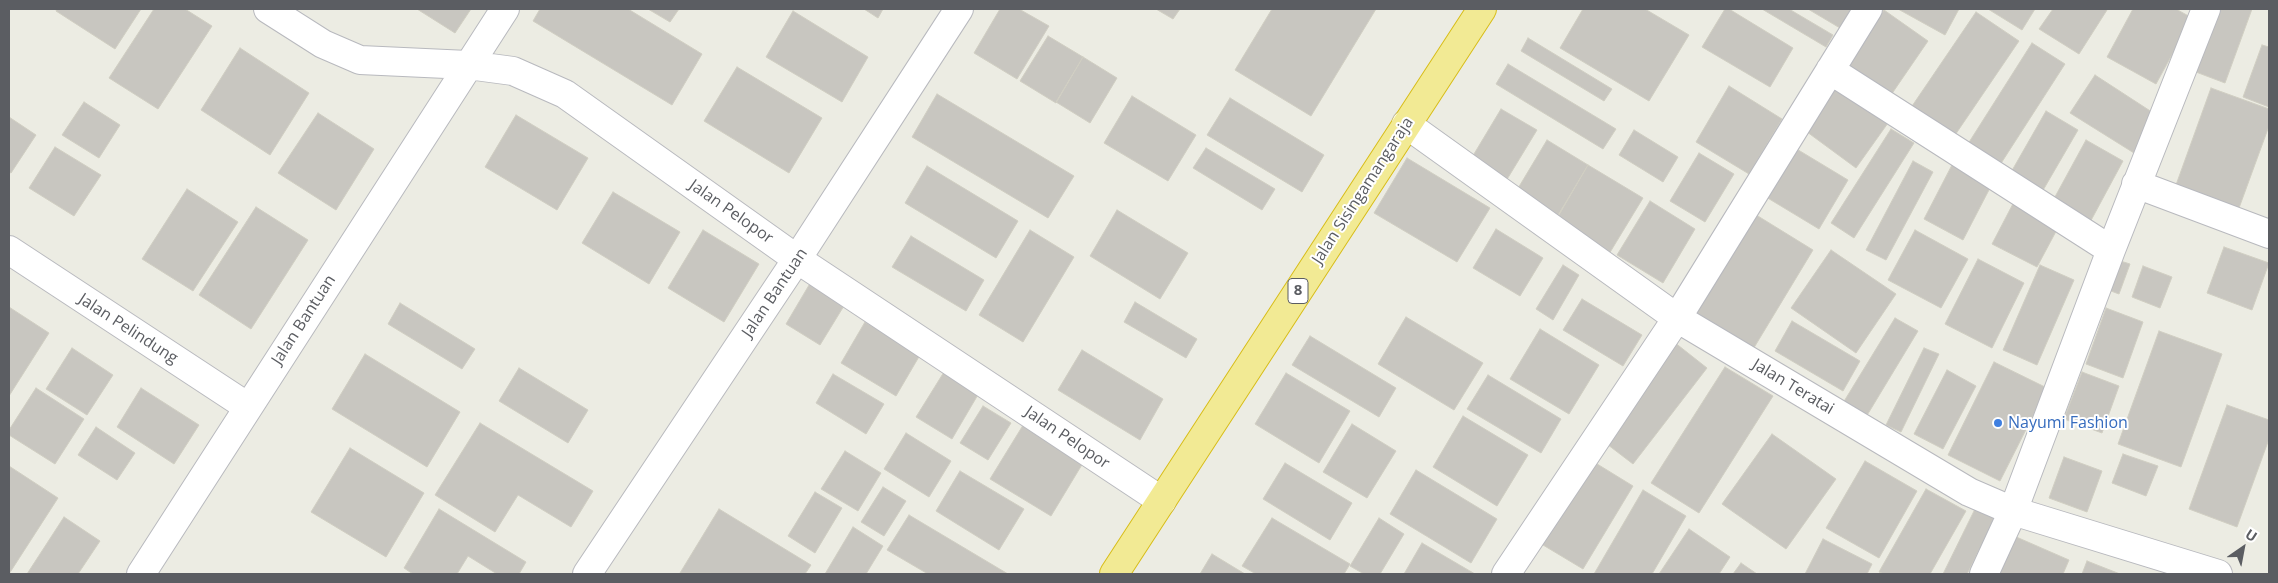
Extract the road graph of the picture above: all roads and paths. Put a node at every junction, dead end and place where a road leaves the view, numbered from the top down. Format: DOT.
graph roads {
  1 [pos="268,9"];
  2 [pos="505,9"];
  3 [pos="958,9"];
  4 [pos="1482,9"];
  5 [pos="1868,9"];
  6 [pos="2206,9"];
  7 [pos="468,65"];
  8 [pos="1830,70"];
  9 [pos="1406,124"];
  10 [pos="2136,184"];
  11 [pos="2269,234"];
  12 [pos="9,250"];
  13 [pos="2111,250"];
  14 [pos="797,259"];
  15 [pos="1678,318"];
  16 [pos="248,407"];
  17 [pos="1162,501"];
  18 [pos="2013,511"];
  19 [pos="1511,572"];
  20 [pos="141,574"];
  21 [pos="587,574"];
  22 [pos="1114,574"];
  23 [pos="1984,574"];
  24 [pos="2218,574"];
  1 -- 7 [label="street, Jalan Pelopor"];
  2 -- 7 [label="street, Jalan Bantuan"];
  3 -- 14 [label="street, Jalan Bantuan"];
  4 -- 9 [label="highway, Jalan Sisingamangaraja / 8"];
  5 -- 8 [label="street"];
  6 -- 10 [label="street"];
  7 -- 14 [label="street, Jalan Pelopor"];
  7 -- 16 [label="street, Jalan Bantuan"];
  8 -- 13 [label="street"];
  8 -- 15 [label="street"];
  9 -- 15 [label="street, Jalan Teratai"];
  9 -- 17 [label="highway, Jalan Sisingamangaraja / 8"];
  10 -- 11 [label="street"];
  10 -- 13 [label="street"];
  12 -- 16 [label="street, Jalan Pelindung"];
  13 -- 18 [label="street"];
  14 -- 17 [label="street, Jalan Pelopor"];
  14 -- 21 [label="street, Jalan Bantuan"];
  15 -- 18 [label="street, Jalan Teratai"];
  15 -- 19 [label="street"];
  16 -- 20 [label="street, Jalan Bantuan"];
  17 -- 22 [label="highway, Jalan Sisingamangaraja / 8"];
  18 -- 23 [label="street"];
  18 -- 24 [label="street, Jalan Teratai"];
}
